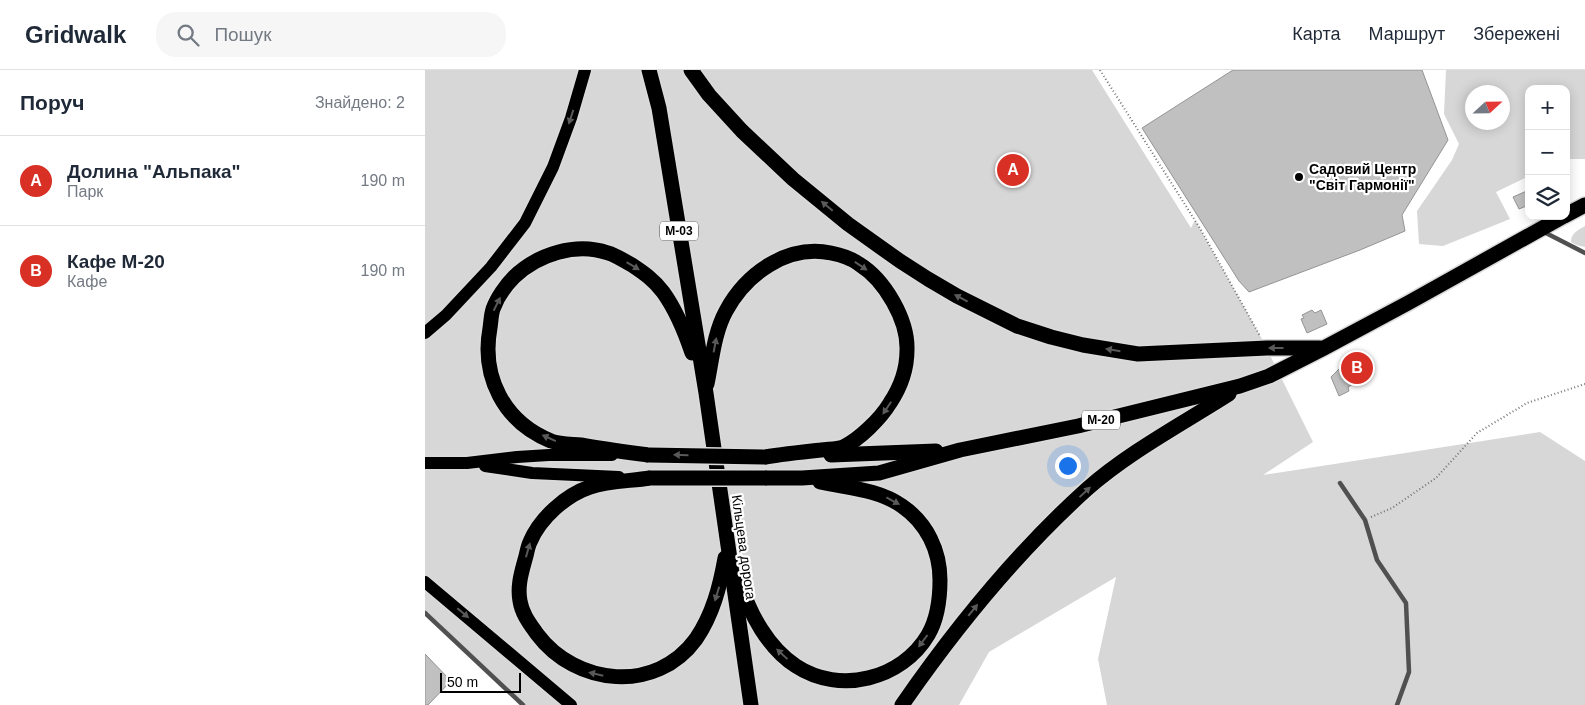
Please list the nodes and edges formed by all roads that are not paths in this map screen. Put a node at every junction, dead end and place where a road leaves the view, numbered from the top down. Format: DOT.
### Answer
graph roads {
  1 [pos="585,70"];
  2 [pos="649,70"];
  3 [pos="691,70"];
  4 [pos="1585,204"];
  5 [pos="1570,213"];
  6 [pos="1558,220"];
  7 [pos="1541,230"];
  8 [pos="1585,253"];
  9 [pos="425,333"];
  10 [pos="1324,348"];
  11 [pos="1240,386"];
  12 [pos="705,393"];
  13 [pos="960,450"];
  14 [pos="648,455"];
  15 [pos="765,457"];
  16 [pos="425,463"];
  17 [pos="467,463"];
  18 [pos="650,478"];
  19 [pos="802,478"];
  20 [pos="1340,483"];
  21 [pos="727,546"];
  22 [pos="426,584"];
  23 [pos="425,613"];
  24 [pos="523,705"];
  25 [pos="571,705"];
  26 [pos="751,705"];
  27 [pos="902,705"];
  28 [pos="1397,705"];
  1 -- 9 [label="main road, one-way"];
  2 -- 12 [label="highway, М-03"];
  10 -- 3 [label="highway, one-way"];
  4 -- 5 [label="highway, М-20"];
  6 -- 7 [label="highway, М-20"];
  7 -- 8 [label="lane"];
  7 -- 10 [label="highway, М-20"];
  10 -- 11 [label="highway, М-20"];
  11 -- 13 [label="highway, М-20"];
  27 -- 11 [label="highway, one-way"];
  14 -- 12 [label="highway, one-way"];
  12 -- 15 [label="highway, one-way"];
  12 -- 21 [label="highway, Кільцева дорога / М-03"];
  13 -- 15 [label="highway, М-20"];
  13 -- 19 [label="highway, М-20"];
  15 -- 14 [label="highway, М-20, one-way, bridge"];
  14 -- 17 [label="main road"];
  16 -- 17 [label="main road"];
  17 -- 18 [label="main road"];
  18 -- 19 [label="highway, М-20, bridge"];
  21 -- 18 [label="highway, one-way"];
  19 -- 21 [label="highway, one-way"];
  20 -- 28 [label="lane"];
  21 -- 26 [label="highway, Кільцева дорога / М-03"];
  22 -- 25 [label="main road, one-way"];
  23 -- 24 [label="lane"];
}
